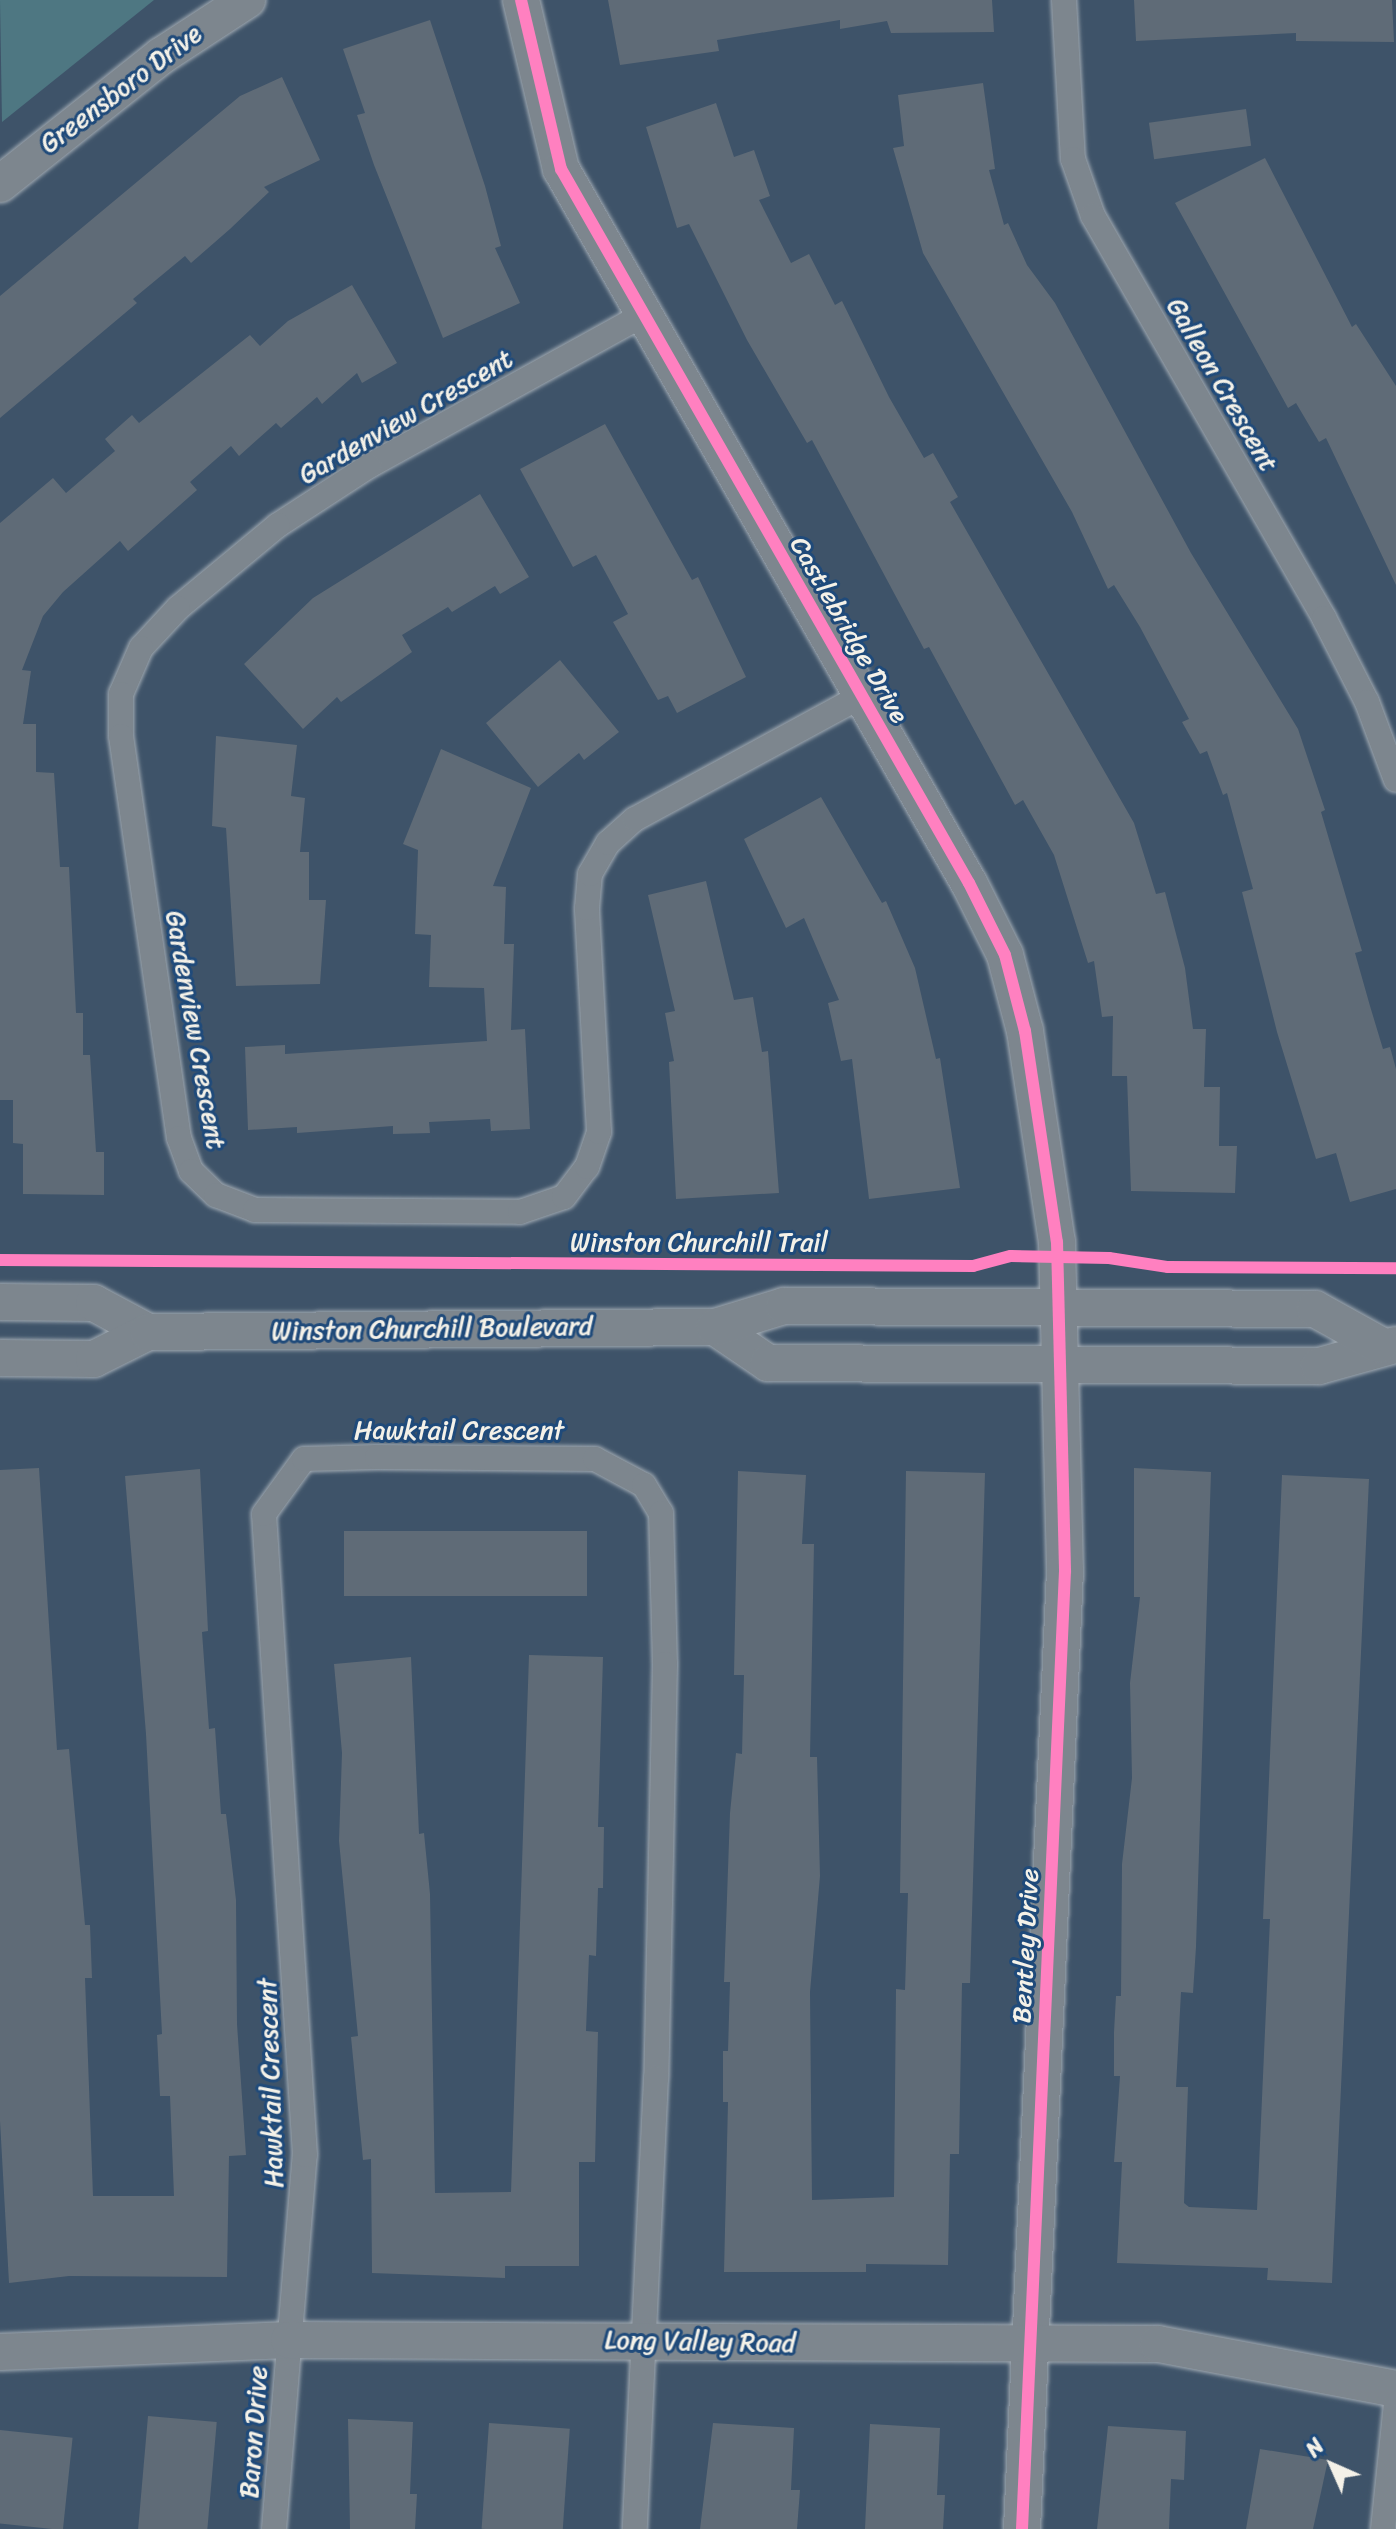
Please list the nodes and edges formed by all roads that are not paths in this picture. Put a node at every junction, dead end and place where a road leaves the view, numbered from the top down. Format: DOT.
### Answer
graph roads {
  1 [pos="247,0"];
  2 [pos="521,0"];
  3 [pos="1064,0"];
  4 [pos="0,184"];
  5 [pos="641,316"];
  6 [pos="862,696"];
  7 [pos="1396,780"];
  8 [pos="0,1302"];
  9 [pos="1060,1307"];
  10 [pos="715,1327"];
  11 [pos="148,1332"];
  12 [pos="1388,1345"];
  13 [pos="8,1360"];
  14 [pos="1062,1364"];
  15 [pos="645,2339"];
  16 [pos="289,2340"];
  17 [pos="1030,2343"];
  18 [pos="0,2352"];
  19 [pos="1396,2389"];
  20 [pos="1396,2403"];
  21 [pos="274,2529"];
  22 [pos="635,2529"];
  23 [pos="1022,2529"];
  24 [pos="1383,2529"];
  1 -- 4 [label="street, Greensboro Drive"];
  2 -- 5 [label="street, Castlebridge Drive"];
  3 -- 7 [label="street, Galleon Crescent"];
  5 -- 6 [label="street, Castlebridge Drive"];
  5 -- 6 [label="street, Gardenview Crescent"];
  6 -- 9 [label="street, Castlebridge Drive"];
  8 -- 11 [label="street, Winston Churchill Boulevard"];
  9 -- 10 [label="street, Winston Churchill Boulevard"];
  9 -- 12 [label="street, Winston Churchill Boulevard"];
  9 -- 14 [label="street, Castlebridge Drive"];
  10 -- 11 [label="street, Winston Churchill Boulevard"];
  10 -- 14 [label="street, Winston Churchill Boulevard"];
  11 -- 13 [label="street, Winston Churchill Boulevard"];
  12 -- 14 [label="street, Winston Churchill Boulevard"];
  14 -- 17 [label="street, Bentley Drive"];
  15 -- 16 [label="street, Long Valley Road"];
  15 -- 16 [label="street, Hawktail Crescent"];
  15 -- 17 [label="street, Long Valley Road"];
  15 -- 22 [label="street"];
  16 -- 18 [label="street, Long Valley Road"];
  16 -- 21 [label="street, Baron Drive"];
  17 -- 19 [label="street, Long Valley Road"];
  17 -- 23 [label="street, Bentley Drive"];
  20 -- 24 [label="street"];
}
